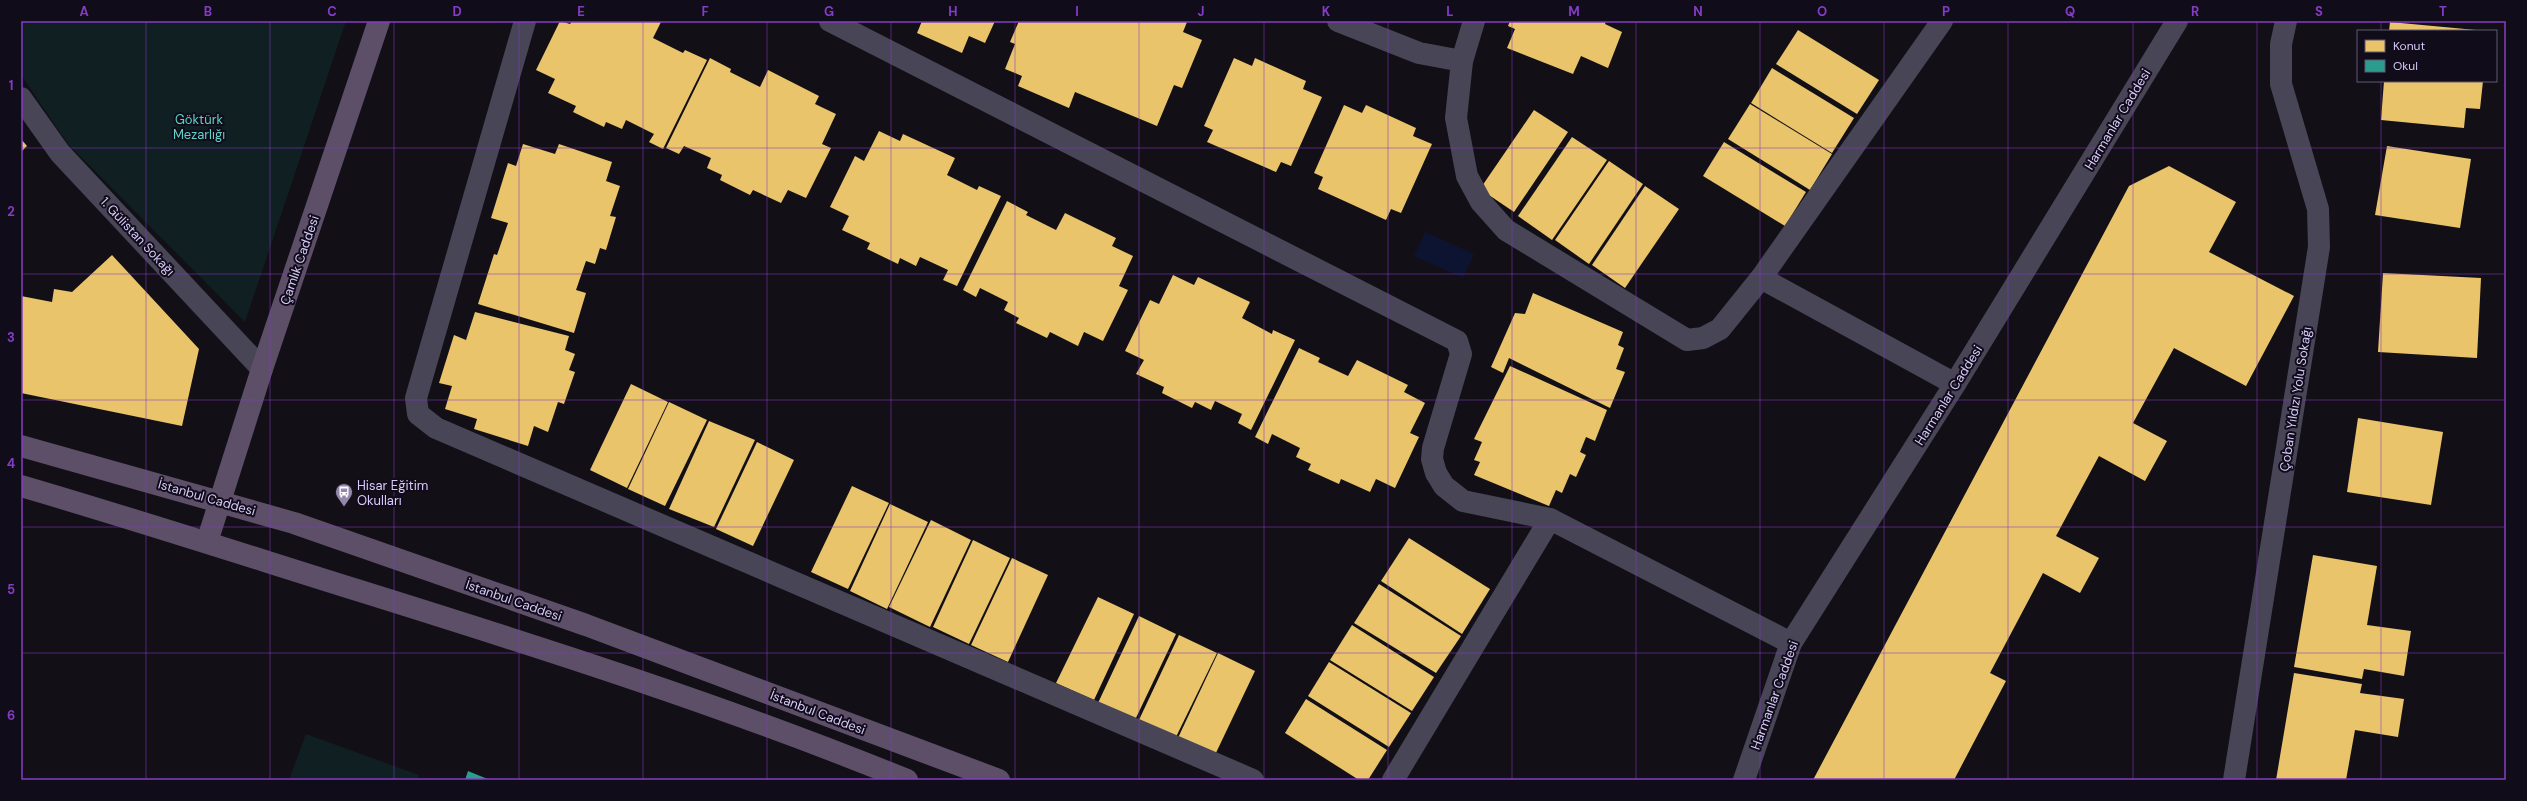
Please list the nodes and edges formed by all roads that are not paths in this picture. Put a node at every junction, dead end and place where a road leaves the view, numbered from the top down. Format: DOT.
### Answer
graph roads {
  1 [pos="380,21"];
  2 [pos="525,21"];
  3 [pos="830,21"];
  4 [pos="1338,21"];
  5 [pos="1474,21"];
  6 [pos="1942,21"];
  7 [pos="2177,21"];
  8 [pos="2286,21"];
  9 [pos="1462,61"];
  10 [pos="21,98"];
  11 [pos="1761,278"];
  12 [pos="262,369"];
  13 [pos="1955,384"];
  14 [pos="21,446"];
  15 [pos="21,486"];
  16 [pos="220,500"];
  17 [pos="1550,519"];
  18 [pos="207,542"];
  19 [pos="1791,643"];
  20 [pos="907,780"];
  21 [pos="999,780"];
  22 [pos="1253,780"];
  23 [pos="1393,780"];
  24 [pos="1744,780"];
  25 [pos="2234,780"];
  1 -- 12 [label="main road, Çamlık Caddesi"];
  2 -- 22 [label="street"];
  3 -- 17 [label="street"];
  4 -- 9 [label="street"];
  5 -- 9 [label="street"];
  6 -- 11 [label="street"];
  7 -- 13 [label="street, Harmanlar Caddesi"];
  8 -- 25 [label="street, Çoban Yıldızı Yolu Sokağı"];
  9 -- 11 [label="street"];
  10 -- 12 [label="street, 1. Gülistan Sokağı"];
  11 -- 13 [label="street"];
  12 -- 16 [label="main road, Çamlık Caddesi"];
  13 -- 19 [label="street, Harmanlar Caddesi"];
  14 -- 16 [label="main road, İstanbul Caddesi"];
  15 -- 18 [label="main road"];
  16 -- 18 [label="main road, Çamlık Caddesi"];
  16 -- 21 [label="main road, İstanbul Caddesi"];
  17 -- 19 [label="street"];
  17 -- 23 [label="street"];
  18 -- 20 [label="main road"];
  19 -- 24 [label="street, Harmanlar Caddesi"];
}
